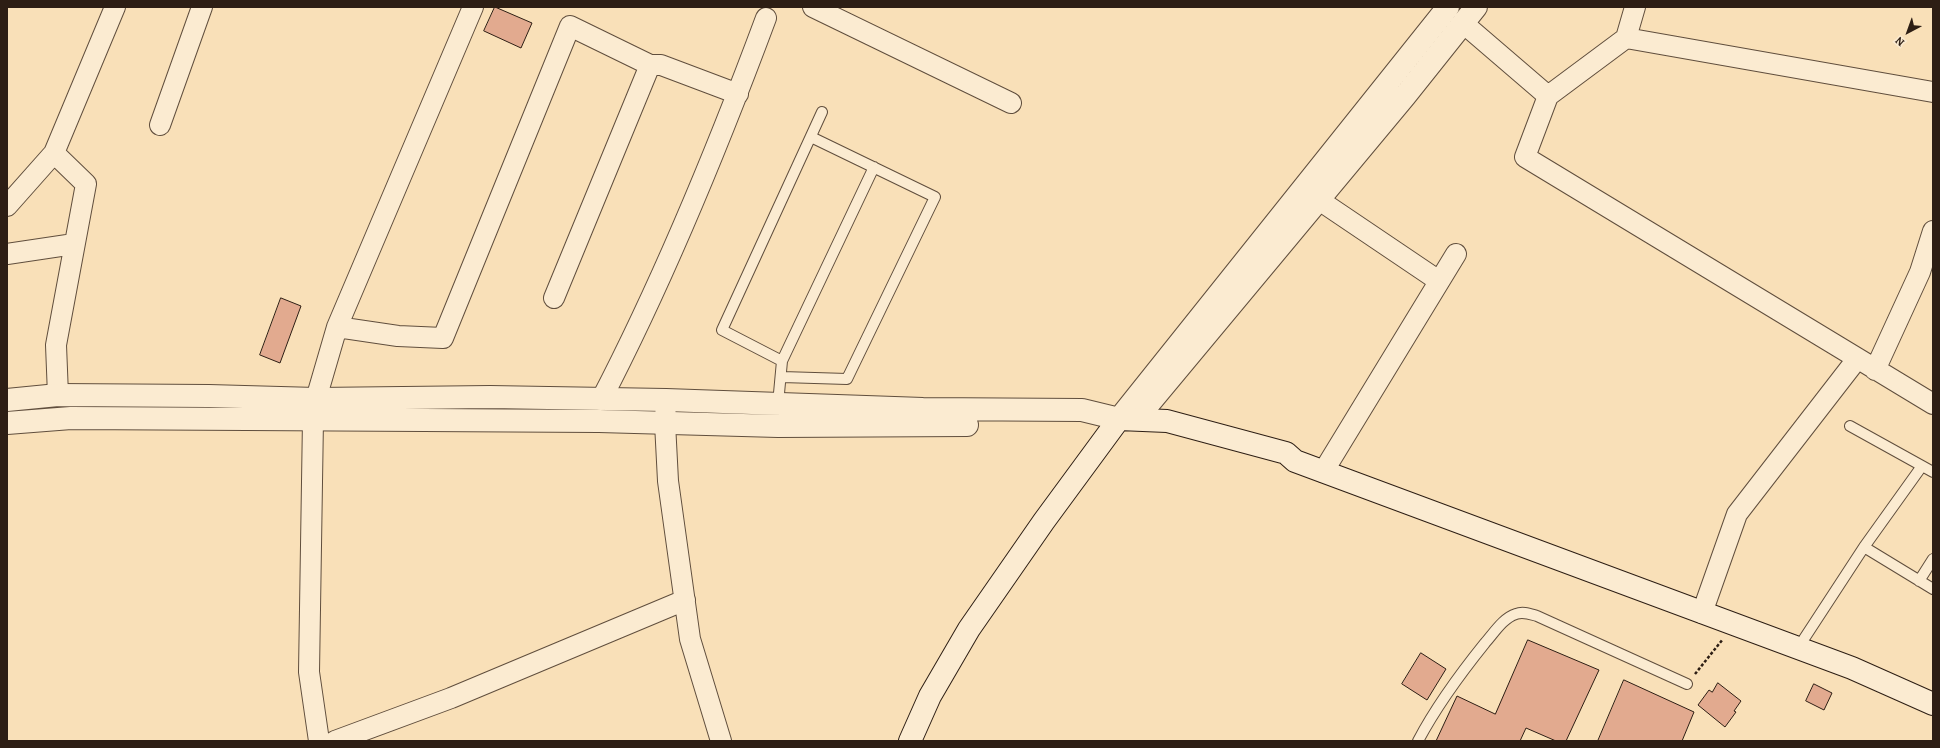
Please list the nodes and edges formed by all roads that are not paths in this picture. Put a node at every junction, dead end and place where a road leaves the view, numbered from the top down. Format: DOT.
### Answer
graph roads {
  1 [pos="115,7"];
  2 [pos="202,7"];
  3 [pos="473,7"];
  4 [pos="814,7"];
  5 [pos="1448,7"];
  6 [pos="1635,7"];
  7 [pos="1469,15"];
  8 [pos="766,18"];
  9 [pos="1626,38"];
  10 [pos="650,65"];
  11 [pos="1933,92"];
  12 [pos="738,94"];
  13 [pos="1548,96"];
  14 [pos="1011,103"];
  15 [pos="822,112"];
  16 [pos="160,125"];
  17 [pos="811,137"];
  18 [pos="54,153"];
  19 [pos="874,167"];
  20 [pos="1319,200"];
  21 [pos="7,206"];
  22 [pos="1933,232"];
  23 [pos="74,244"];
  24 [pos="7,254"];
  25 [pos="1456,254"];
  26 [pos="1439,281"];
  27 [pos="554,298"];
  28 [pos="337,327"];
  29 [pos="1857,359"];
  30 [pos="782,361"];
  31 [pos="1875,370"];
  32 [pos="782,377"];
  33 [pos="58,395"];
  34 [pos="7,400"];
  35 [pos="601,400"];
  36 [pos="666,400"];
  37 [pos="778,404"];
  38 [pos="1933,404"];
  39 [pos="314,409"];
  40 [pos="901,416"];
  41 [pos="7,423"];
  42 [pos="665,424"];
  43 [pos="1123,424"];
  44 [pos="1850,426"];
  45 [pos="1922,466"];
  46 [pos="1324,472"];
  47 [pos="1933,472"];
  48 [pos="1864,547"];
  49 [pos="1933,559"];
  50 [pos="1919,581"];
  51 [pos="1933,589"];
  52 [pos="685,600"];
  53 [pos="1702,612"];
  54 [pos="1798,648"];
  55 [pos="1687,684"];
  56 [pos="1933,704"];
  57 [pos="319,741"];
  58 [pos="335,741"];
  59 [pos="721,741"];
  60 [pos="910,741"];
  61 [pos="919,741"];
  62 [pos="1418,741"];
  1 -- 18 [label="street"];
  2 -- 16 [label="street"];
  3 -- 28 [label="street"];
  4 -- 14 [label="street"];
  5 -- 43 [label="street"];
  6 -- 9 [label="street"];
  7 -- 13 [label="street"];
  7 -- 20 [label="street"];
  8 -- 12 [label="street"];
  9 -- 11 [label="street"];
  9 -- 13 [label="street"];
  10 -- 12 [label="street"];
  10 -- 27 [label="street"];
  10 -- 28 [label="street"];
  12 -- 35 [label="street"];
  13 -- 29 [label="street"];
  15 -- 17 [label="lane"];
  17 -- 19 [label="lane"];
  17 -- 30 [label="lane"];
  18 -- 21 [label="street"];
  18 -- 23 [label="street"];
  19 -- 30 [label="lane"];
  19 -- 32 [label="lane"];
  20 -- 26 [label="street"];
  20 -- 43 [label="street"];
  22 -- 31 [label="street"];
  23 -- 24 [label="street"];
  23 -- 33 [label="street"];
  25 -- 26 [label="street"];
  26 -- 46 [label="street"];
  28 -- 39 [label="street"];
  29 -- 31 [label="street"];
  29 -- 53 [label="street"];
  30 -- 32 [label="lane"];
  31 -- 38 [label="street"];
  32 -- 37 [label="lane"];
  33 -- 34 [label="street"];
  33 -- 39 [label="street"];
  35 -- 36 [label="street"];
  35 -- 39 [label="street"];
  36 -- 37 [label="street"];
  36 -- 42 [label="street"];
  37 -- 40 [label="street"];
  39 -- 41 [label="street"];
  39 -- 42 [label="street"];
  39 -- 57 [label="street"];
  40 -- 42 [label="street"];
  40 -- 43 [label="street"];
  42 -- 52 [label="street"];
  43 -- 46 [label="street"];
  43 -- 60 [label="street"];
  43 -- 61 [label="street"];
  44 -- 45 [label="lane"];
  45 -- 47 [label="lane"];
  45 -- 48 [label="lane"];
  46 -- 53 [label="street"];
  48 -- 50 [label="lane"];
  48 -- 54 [label="lane"];
  49 -- 50 [label="lane"];
  50 -- 51 [label="lane"];
  52 -- 58 [label="street"];
  52 -- 59 [label="street"];
  53 -- 54 [label="street"];
  54 -- 56 [label="street"];
  55 -- 62 [label="lane"];
}
